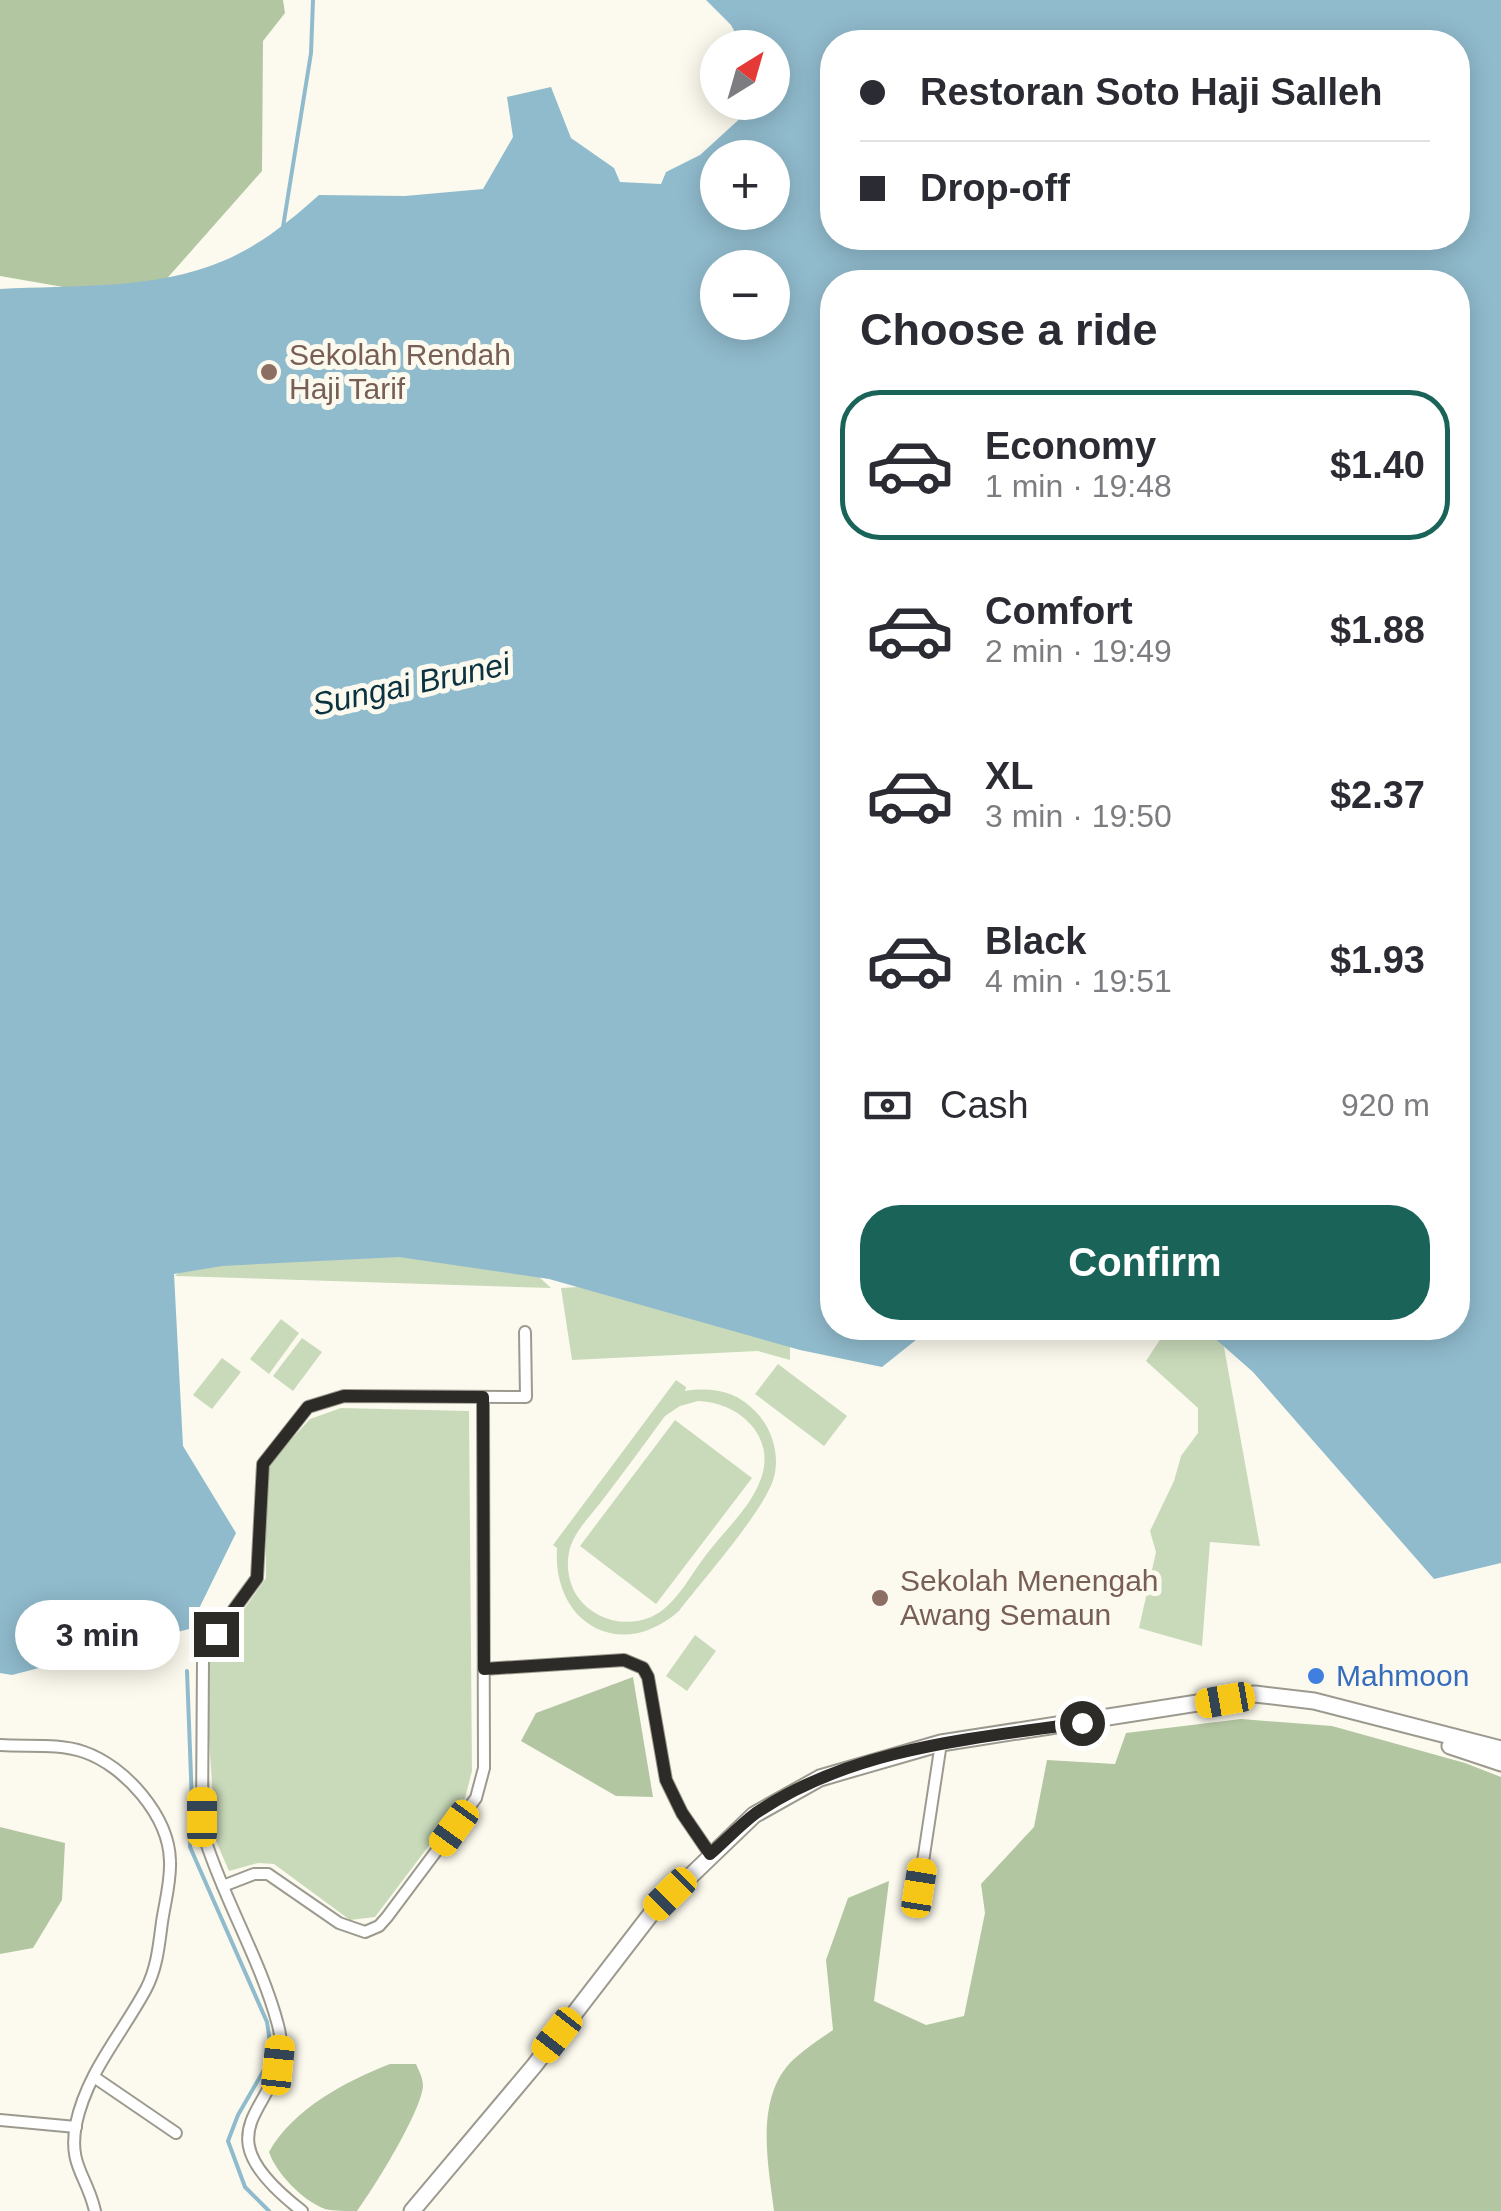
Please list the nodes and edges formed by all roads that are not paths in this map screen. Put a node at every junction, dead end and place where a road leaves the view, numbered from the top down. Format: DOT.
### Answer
graph roads {
  1 [pos="525,1332"];
  2 [pos="483,1397"];
  3 [pos="484,1669"];
  4 [pos="1284,1695"];
  5 [pos="941,1743"];
  6 [pos="0,1746"];
  7 [pos="1501,1749"];
  8 [pos="1501,1763"];
  9 [pos="710,1854"];
  10 [pos="223,1886"];
  11 [pos="919,1888"];
  12 [pos="94,2077"];
  13 [pos="0,2120"];
  14 [pos="76,2127"];
  15 [pos="176,2133"];
  16 [pos="96,2211"];
  17 [pos="302,2211"];
  18 [pos="412,2211"];
  1 -- 2 [label="street"];
  2 -- 3 [label="street"];
  2 -- 10 [label="street"];
  3 -- 9 [label="street"];
  3 -- 10 [label="street"];
  4 -- 5 [label="main road"];
  4 -- 7 [label="main road"];
  4 -- 8 [label="main road"];
  5 -- 9 [label="main road"];
  5 -- 11 [label="street"];
  6 -- 12 [label="street"];
  9 -- 18 [label="main road"];
  10 -- 17 [label="street"];
  12 -- 14 [label="street"];
  12 -- 15 [label="street"];
  13 -- 14 [label="street"];
  14 -- 16 [label="street"];
}
